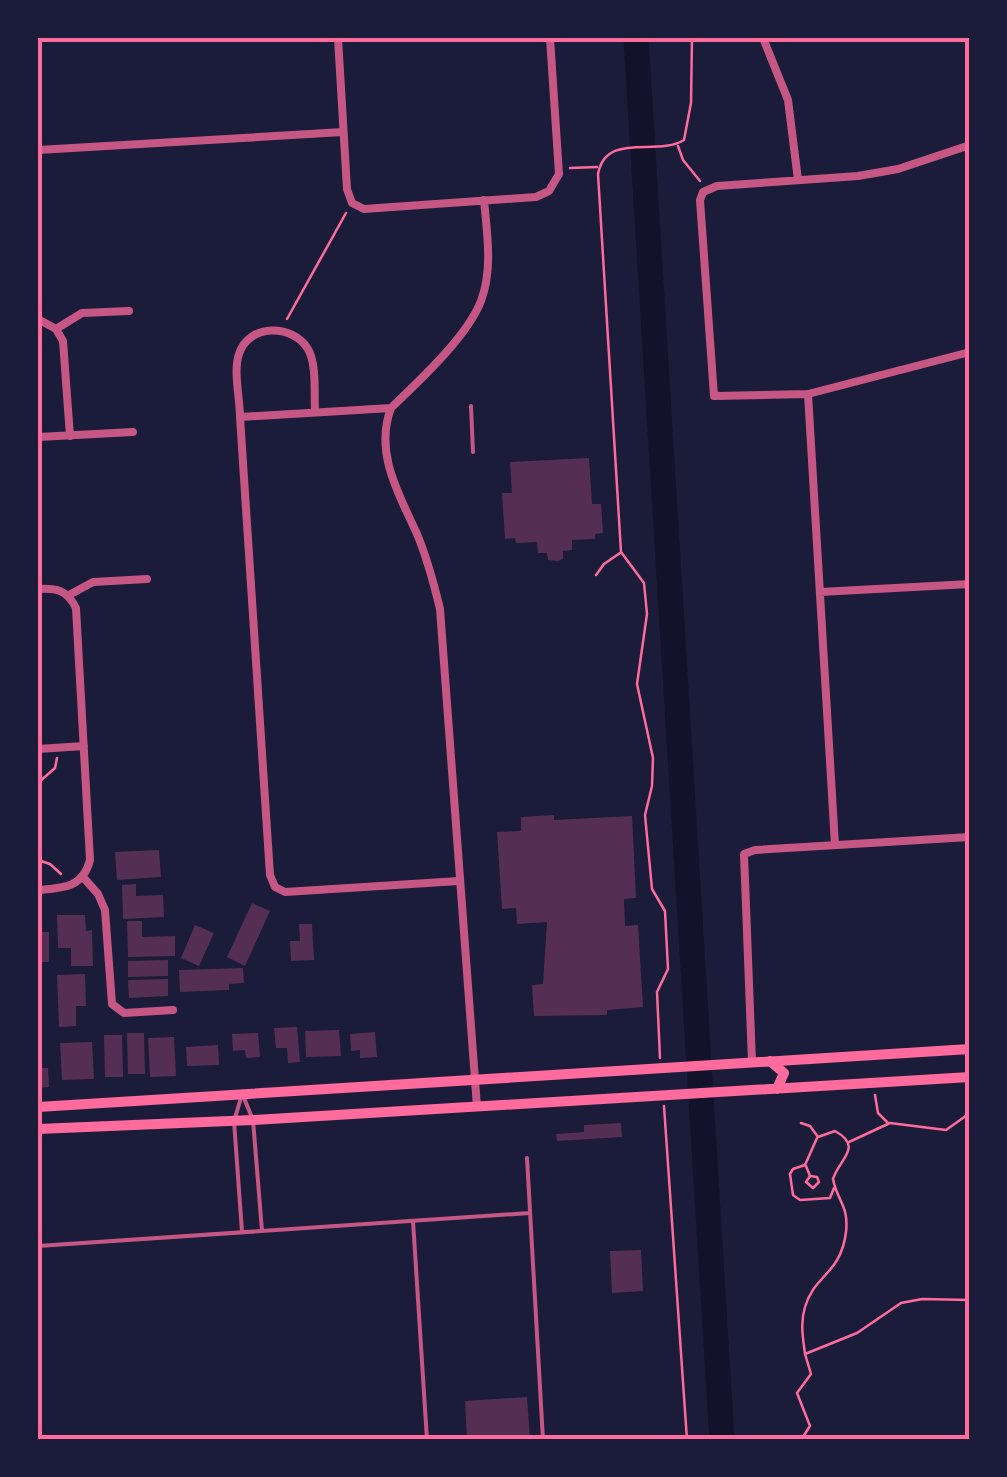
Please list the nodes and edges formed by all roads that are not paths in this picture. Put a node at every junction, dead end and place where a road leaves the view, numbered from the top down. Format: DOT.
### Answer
graph roads {
  1 [pos="338,38"];
  2 [pos="550,38"];
  3 [pos="763,38"];
  4 [pos="343,132"];
  5 [pos="970,145"];
  6 [pos="38,150"];
  7 [pos="798,180"];
  8 [pos="484,200"];
  9 [pos="130,310"];
  10 [pos="38,319"];
  11 [pos="56,329"];
  12 [pos="970,352"];
  13 [pos="808,394"];
  14 [pos="470,406"];
  15 [pos="390,408"];
  16 [pos="315,412"];
  17 [pos="240,418"];
  18 [pos="133,432"];
  19 [pos="70,436"];
  20 [pos="38,438"];
  21 [pos="474,452"];
  22 [pos="147,578"];
  23 [pos="970,584"];
  24 [pos="38,589"];
  25 [pos="820,592"];
  26 [pos="69,595"];
  27 [pos="84,746"];
  28 [pos="38,749"];
  29 [pos="970,837"];
  30 [pos="835,845"];
  31 [pos="83,877"];
  32 [pos="459,881"];
  33 [pos="38,890"];
  34 [pos="173,1010"];
  35 [pos="970,1049"];
  36 [pos="769,1060"];
  37 [pos="752,1062"];
  38 [pos="970,1077"];
  39 [pos="475,1079"];
  40 [pos="777,1089"];
  41 [pos="242,1093"];
  42 [pos="38,1107"];
  43 [pos="477,1107"];
  44 [pos="253,1120"];
  45 [pos="234,1121"];
  46 [pos="38,1129"];
  47 [pos="527,1158"];
  48 [pos="530,1214"];
  49 [pos="413,1221"];
  50 [pos="262,1231"];
  51 [pos="242,1232"];
  52 [pos="38,1246"];
  53 [pos="427,1440"];
  54 [pos="543,1440"];
  1 -- 4 [label="street"];
  2 -- 8 [label="street"];
  3 -- 7 [label="street"];
  4 -- 6 [label="street"];
  4 -- 8 [label="street"];
  5 -- 7 [label="street"];
  7 -- 13 [label="street"];
  8 -- 15 [label="street"];
  9 -- 11 [label="street"];
  10 -- 11 [label="street"];
  11 -- 19 [label="street"];
  12 -- 13 [label="street"];
  13 -- 25 [label="street"];
  14 -- 21 [label="lane"];
  15 -- 16 [label="street"];
  15 -- 32 [label="street"];
  16 -- 17 [label="street"];
  16 -- 17 [label="street"];
  17 -- 32 [label="street"];
  18 -- 19 [label="street"];
  19 -- 20 [label="street"];
  22 -- 26 [label="street"];
  23 -- 25 [label="street"];
  24 -- 26 [label="street"];
  25 -- 30 [label="street"];
  26 -- 27 [label="street"];
  27 -- 28 [label="street"];
  27 -- 31 [label="street"];
  29 -- 30 [label="street"];
  30 -- 37 [label="street"];
  31 -- 33 [label="street"];
  31 -- 34 [label="street"];
  32 -- 39 [label="street"];
  35 -- 36 [label="main road"];
  36 -- 37 [label="main road"];
  36 -- 40 [label="main road"];
  37 -- 39 [label="main road"];
  38 -- 40 [label="main road"];
  39 -- 41 [label="main road"];
  39 -- 43 [label="street"];
  40 -- 43 [label="main road"];
  41 -- 42 [label="main road"];
  41 -- 44 [label="lane"];
  41 -- 45 [label="lane"];
  43 -- 44 [label="main road"];
  44 -- 45 [label="main road"];
  44 -- 50 [label="lane"];
  45 -- 46 [label="main road"];
  45 -- 51 [label="lane"];
  47 -- 48 [label="lane"];
  48 -- 49 [label="lane"];
  48 -- 54 [label="lane"];
  49 -- 50 [label="lane"];
  49 -- 53 [label="lane"];
  50 -- 51 [label="lane"];
  51 -- 52 [label="lane"];
}
